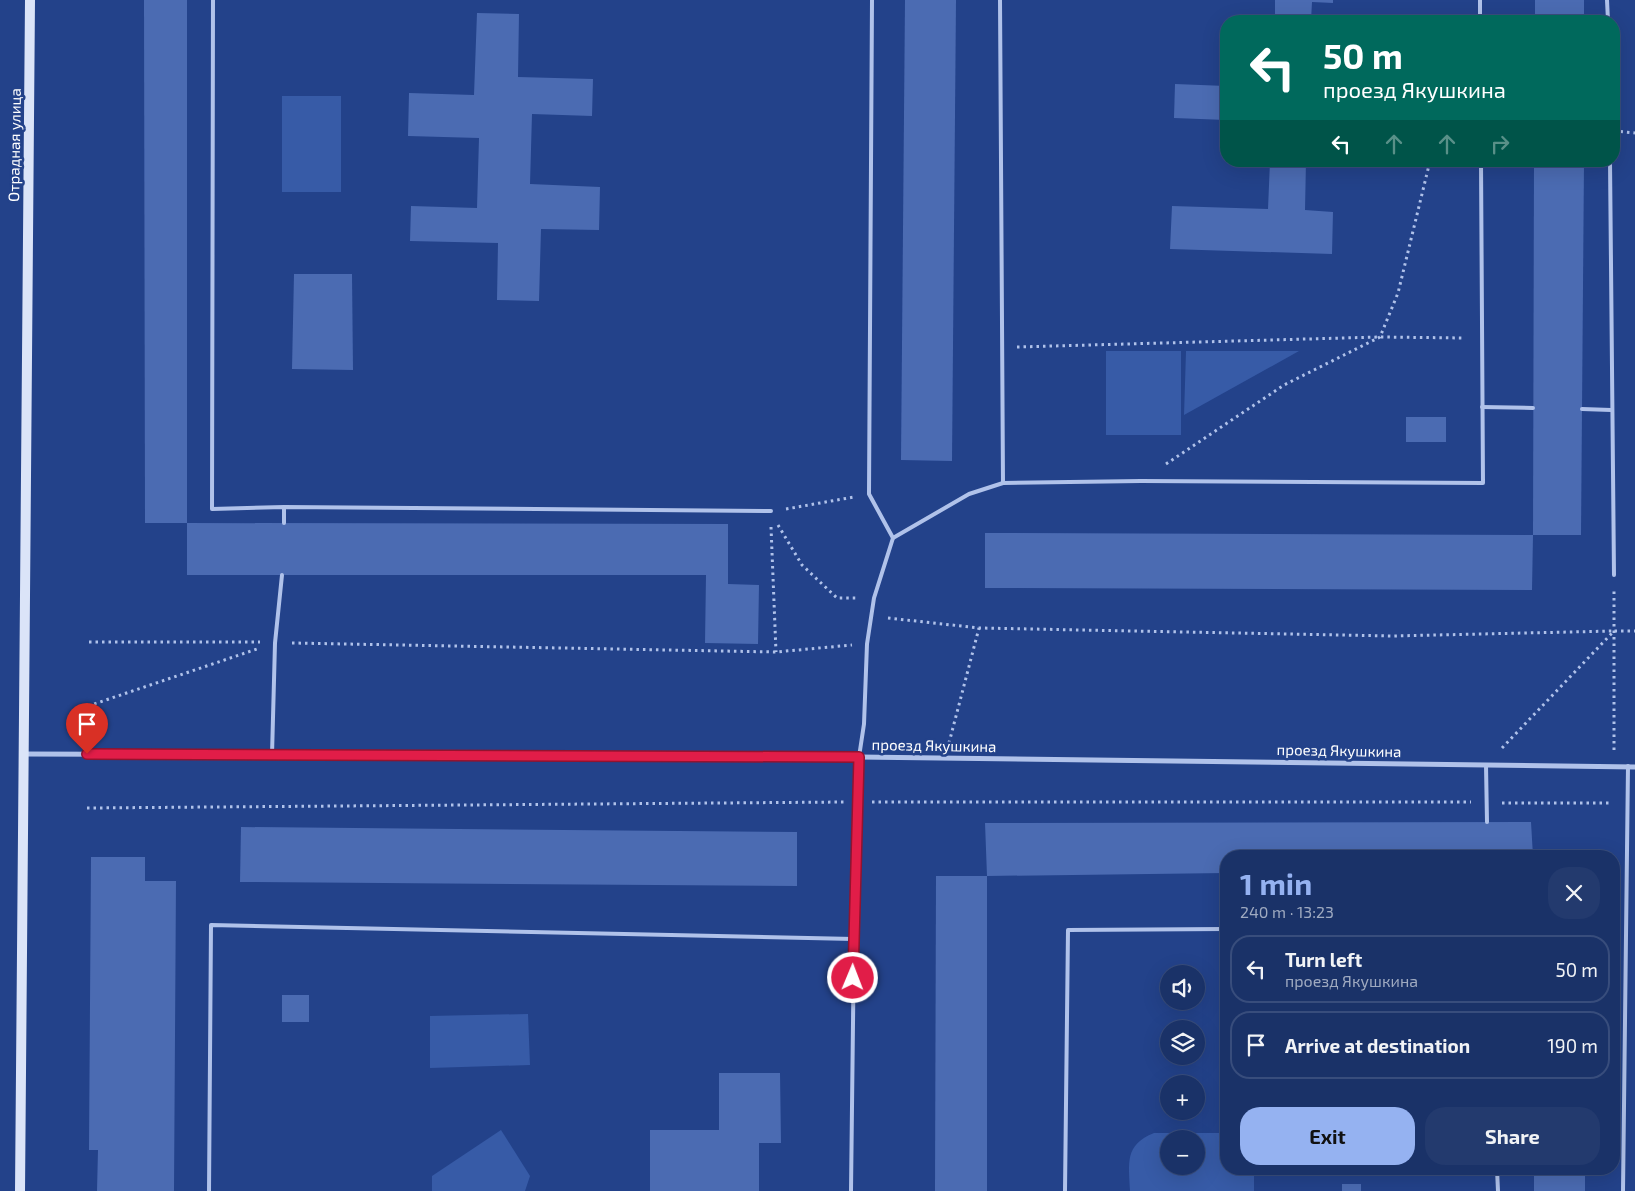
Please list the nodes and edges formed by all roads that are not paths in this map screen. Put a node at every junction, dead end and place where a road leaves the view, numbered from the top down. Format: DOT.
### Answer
graph roads {
  1 [pos="30,0"];
  2 [pos="213,0"];
  3 [pos="872,0"];
  4 [pos="1000,0"];
  5 [pos="1480,0"];
  6 [pos="1607,0"];
  7 [pos="1480,15"];
  8 [pos="1608,15"];
  9 [pos="1481,167"];
  10 [pos="1610,167"];
  11 [pos="1482,406"];
  12 [pos="1533,408"];
  13 [pos="1582,409"];
  14 [pos="1611,410"];
  15 [pos="1003,483"];
  16 [pos="284,507"];
  17 [pos="770,511"];
  18 [pos="284,523"];
  19 [pos="893,538"];
  20 [pos="282,574"];
  21 [pos="1614,575"];
  22 [pos="23,754"];
  23 [pos="272,755"];
  24 [pos="859,757"];
  25 [pos="1486,765"];
  26 [pos="1628,766"];
  27 [pos="1635,766"];
  28 [pos="1487,822"];
  29 [pos="1220,929"];
  30 [pos="854,939"];
  31 [pos="1497,1175"];
  32 [pos="20,1191"];
  33 [pos="209,1191"];
  34 [pos="850,1191"];
  35 [pos="1065,1191"];
  36 [pos="1498,1191"];
  37 [pos="1624,1191"];
  1 -- 22 [label="street, Отрадная улица"];
  2 -- 16 [label="lane"];
  3 -- 19 [label="lane"];
  4 -- 15 [label="lane"];
  5 -- 7 [label="lane"];
  6 -- 8 [label="lane"];
  9 -- 11 [label="lane"];
  10 -- 14 [label="lane"];
  11 -- 12 [label="lane"];
  11 -- 15 [label="lane"];
  13 -- 14 [label="lane"];
  14 -- 21 [label="lane"];
  15 -- 19 [label="lane"];
  16 -- 17 [label="lane"];
  16 -- 18 [label="lane"];
  19 -- 24 [label="lane"];
  20 -- 23 [label="lane"];
  22 -- 23 [label="street, проезд Якушкина"];
  22 -- 32 [label="street, Отрадная улица"];
  23 -- 24 [label="street, проезд Якушкина"];
  24 -- 25 [label="street, проезд Якушкина"];
  24 -- 30 [label="lane"];
  25 -- 26 [label="street, проезд Якушкина"];
  25 -- 28 [label="lane"];
  26 -- 27 [label="street, проезд Якушкина"];
  26 -- 37 [label="lane"];
  29 -- 35 [label="lane"];
  30 -- 33 [label="lane"];
  30 -- 34 [label="lane"];
  31 -- 36 [label="lane"];
}
